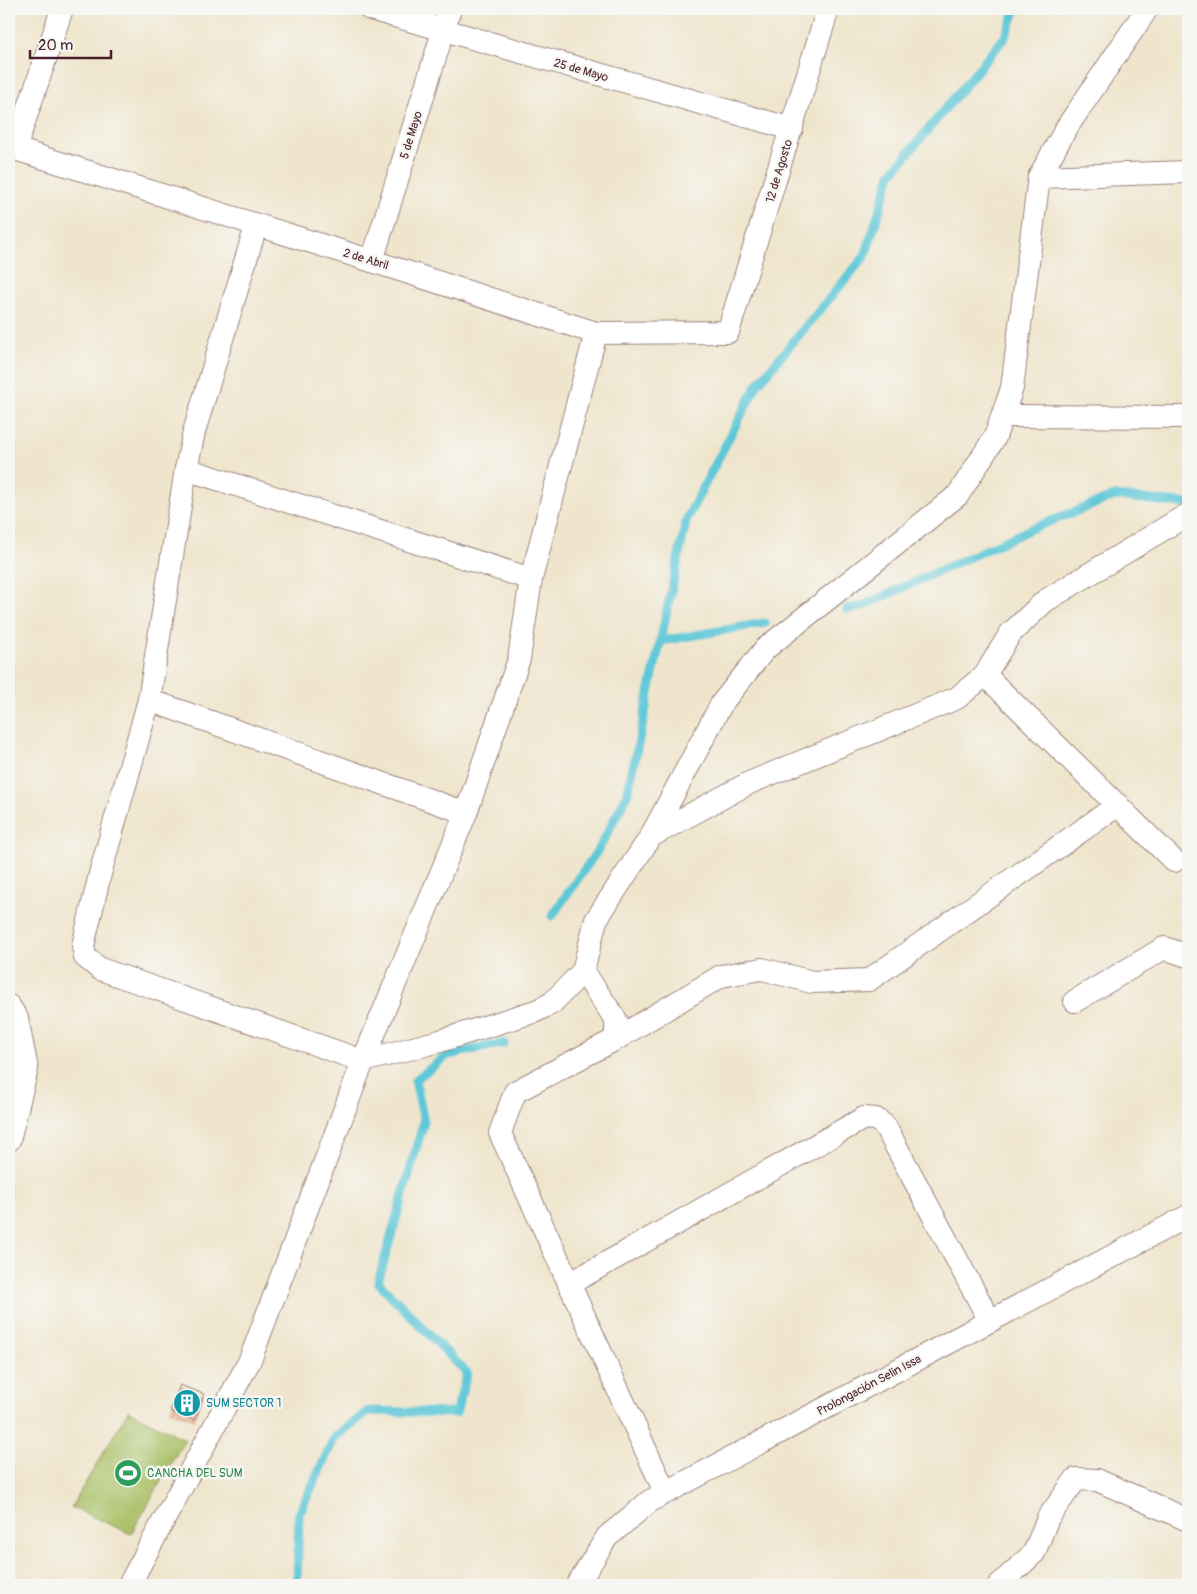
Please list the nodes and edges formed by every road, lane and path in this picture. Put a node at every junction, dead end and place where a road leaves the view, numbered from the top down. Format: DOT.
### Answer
graph roads {
  1 [pos="62,9"];
  2 [pos="370,9"];
  3 [pos="450,9"];
  4 [pos="828,9"];
  5 [pos="1147,9"];
  6 [pos="443,31"];
  7 [pos="792,129"];
  8 [pos="12,148"];
  9 [pos="1188,172"];
  10 [pos="1039,177"];
  11 [pos="256,226"];
  12 [pos="372,261"];
  13 [pos="728,332"];
  14 [pos="596,333"];
  15 [pos="1002,416"];
  16 [pos="1188,417"];
  17 [pos="186,469"];
  18 [pos="1185,516"];
  19 [pos="531,579"];
  20 [pos="985,675"];
  21 [pos="149,700"];
  22 [pos="1118,805"];
  23 [pos="466,813"];
  24 [pos="651,836"];
  25 [pos="1174,861"];
  26 [pos="1188,956"];
  27 [pos="583,971"];
  28 [pos="1075,1001"];
  29 [pos="9,1006"];
  30 [pos="616,1039"];
  31 [pos="363,1061"];
  32 [pos="9,1140"];
  33 [pos="1188,1216"];
  34 [pos="569,1284"];
  35 [pos="990,1321"];
  36 [pos="665,1492"];
  37 [pos="1188,1520"];
  38 [pos="129,1585"];
  39 [pos="577,1585"];
  40 [pos="999,1585"];
  1 -- 8 [label="street"];
  2 -- 6 [label="street, 25 de Mayo"];
  3 -- 6 [label="street, 5 de Mayo"];
  4 -- 7 [label="street, 12 de Agosto"];
  5 -- 10 [label="street"];
  6 -- 7 [label="street, 25 de Mayo"];
  6 -- 12 [label="street, 5 de Mayo"];
  7 -- 13 [label="street, 12 de Agosto"];
  8 -- 11 [label="street, 2 de Abril"];
  9 -- 10 [label="street"];
  10 -- 15 [label="street"];
  11 -- 12 [label="street, 2 de Abril"];
  11 -- 17 [label="street"];
  12 -- 14 [label="street, 2 de Abril"];
  13 -- 14 [label="street, 2 de Abril"];
  14 -- 19 [label="street"];
  15 -- 16 [label="street"];
  15 -- 24 [label="street"];
  17 -- 19 [label="street"];
  17 -- 21 [label="street"];
  18 -- 20 [label="street"];
  19 -- 23 [label="street"];
  20 -- 22 [label="street"];
  20 -- 24 [label="street"];
  21 -- 23 [label="street"];
  21 -- 31 [label="street"];
  22 -- 25 [label="street"];
  22 -- 30 [label="street"];
  23 -- 31 [label="street"];
  24 -- 27 [label="street"];
  26 -- 28 [label="street"];
  27 -- 30 [label="street"];
  27 -- 31 [label="street"];
  29 -- 32 [label="street"];
  30 -- 34 [label="street"];
  31 -- 38 [label="street"];
  33 -- 35 [label="street, Prolongación Selin Issa"];
  34 -- 35 [label="street"];
  34 -- 36 [label="street"];
  35 -- 36 [label="street, Prolongación Selin Issa"];
  36 -- 39 [label="street, Prolongación Selin Issa"];
  37 -- 40 [label="street"];
}
